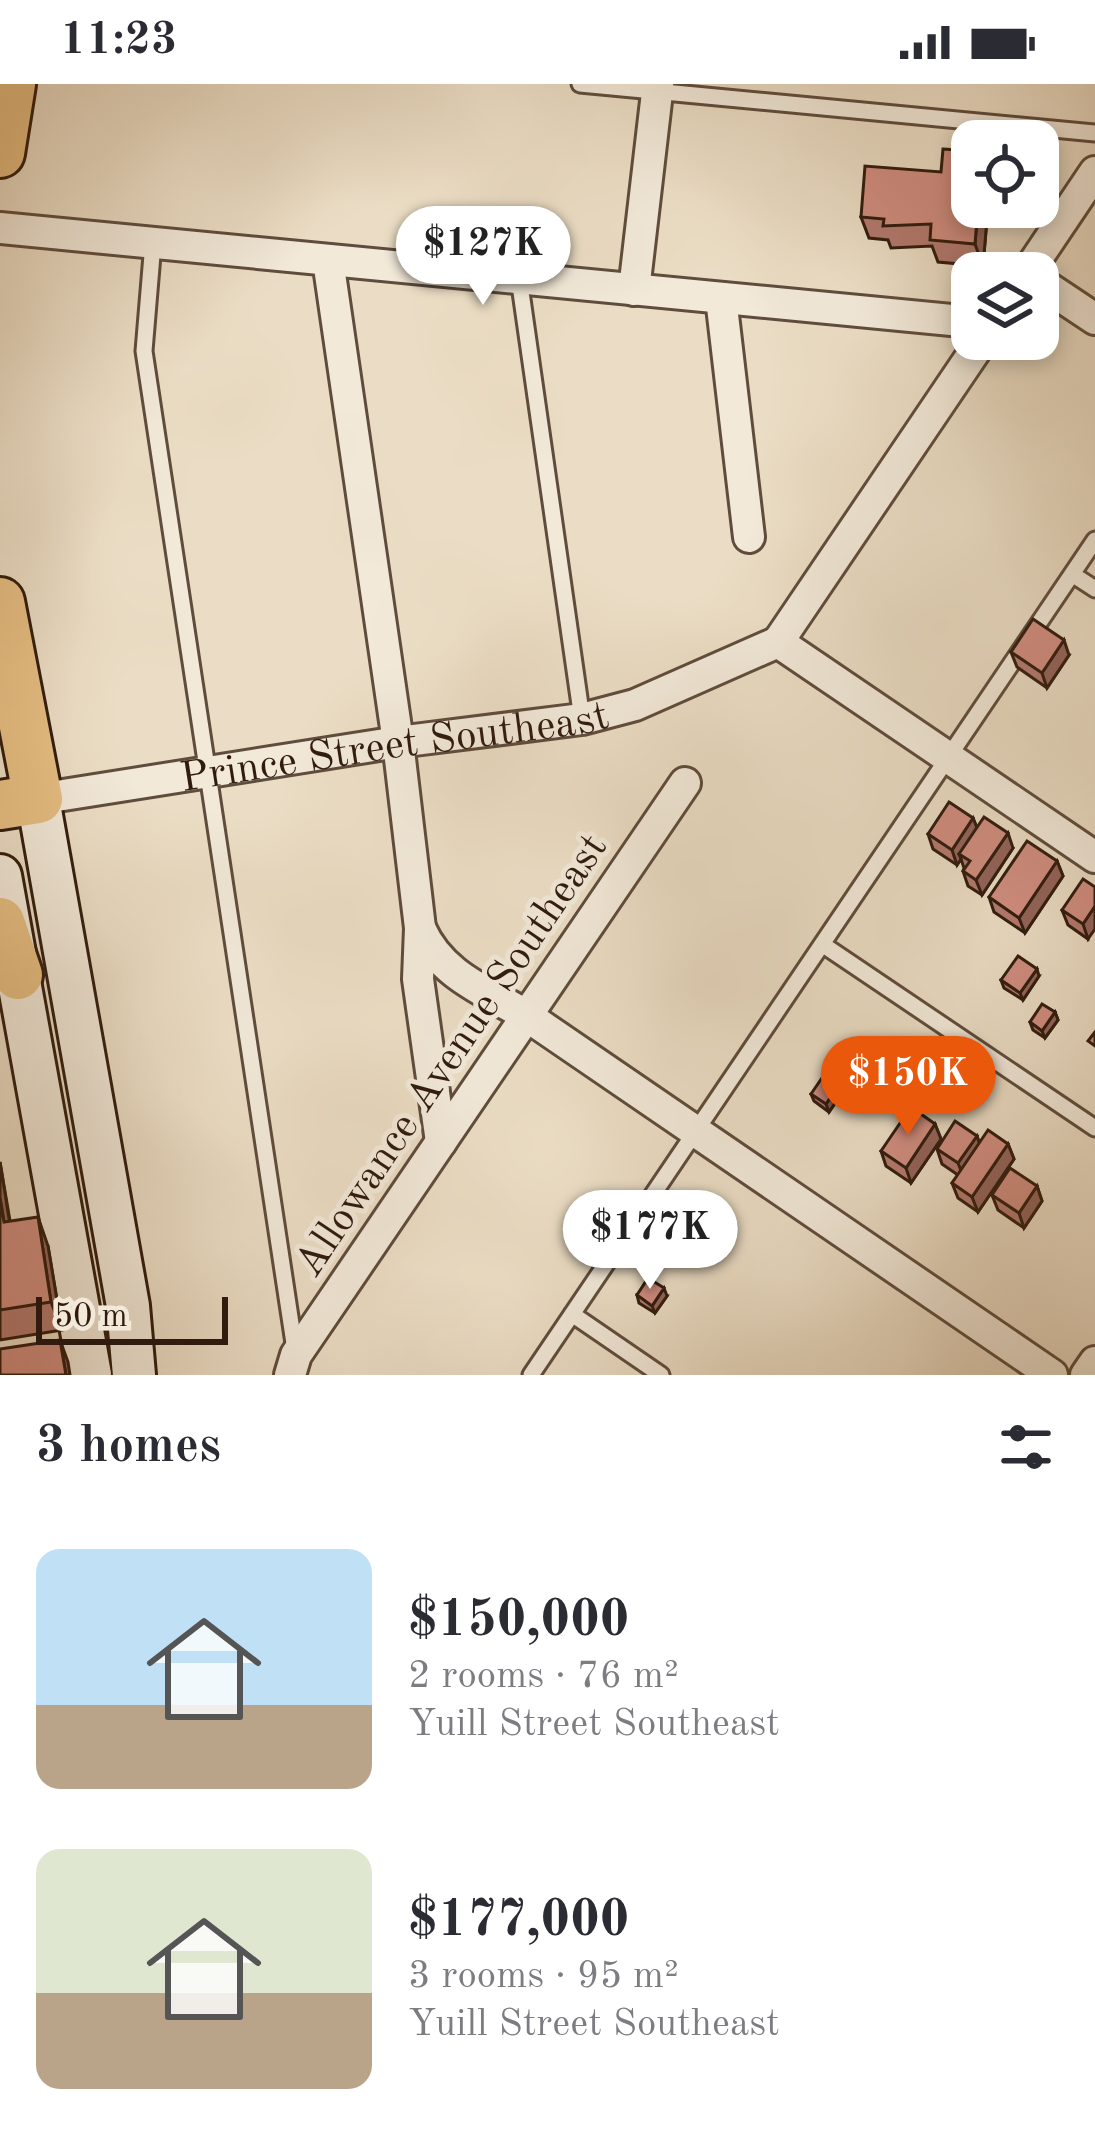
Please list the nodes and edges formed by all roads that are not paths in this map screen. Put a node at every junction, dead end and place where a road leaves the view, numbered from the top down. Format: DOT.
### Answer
graph roads {
  1 [pos="10,84"];
  2 [pos="580,84"];
  3 [pos="658,88"];
  4 [pos="1095,133"];
  5 [pos="0,153"];
  6 [pos="1095,172"];
  7 [pos="0,228"];
  8 [pos="153,243"];
  9 [pos="1041,252"];
  10 [pos="328,260"];
  11 [pos="519,278"];
  12 [pos="634,290"];
  13 [pos="1059,295"];
  14 [pos="721,298"];
  15 [pos="1095,319"];
  16 [pos="951,320"];
  17 [pos="968,360"];
  18 [pos="749,537"];
  19 [pos="1095,540"];
  20 [pos="1072,574"];
  21 [pos="1095,589"];
  22 [pos="0,602"];
  23 [pos="778,642"];
  24 [pos="582,719"];
  25 [pos="398,742"];
  26 [pos="948,758"];
  27 [pos="208,771"];
  28 [pos="685,783"];
  29 [pos="19,802"];
  30 [pos="1095,857"];
  31 [pos="0,876"];
  32 [pos="0,922"];
  33 [pos="420,928"];
  34 [pos="822,944"];
  35 [pos="18,975"];
  36 [pos="524,1014"];
  37 [pos="694,1128"];
  38 [pos="1095,1128"];
  39 [pos="441,1142"];
  40 [pos="572,1314"];
  41 [pos="1095,1361"];
  42 [pos="293,1365"];
  43 [pos="90,1375"];
  44 [pos="134,1375"];
  45 [pos="531,1375"];
  46 [pos="662,1375"];
  47 [pos="1052,1375"];
  48 [pos="1086,1375"];
  1 -- 5 [label="main road"];
  2 -- 3 [label="lane"];
  3 -- 4 [label="lane"];
  3 -- 12 [label="street"];
  6 -- 9 [label="street"];
  7 -- 8 [label="street"];
  8 -- 10 [label="street"];
  8 -- 27 [label="lane"];
  10 -- 11 [label="street"];
  10 -- 25 [label="street"];
  11 -- 12 [label="street"];
  11 -- 24 [label="lane"];
  12 -- 14 [label="street"];
  13 -- 15 [label="street"];
  14 -- 16 [label="street"];
  14 -- 18 [label="street"];
  17 -- 23 [label="street"];
  19 -- 20 [label="lane"];
  20 -- 21 [label="lane"];
  20 -- 26 [label="lane"];
  22 -- 29 [label="main road"];
  23 -- 24 [label="street, Prince Street Southeast"];
  23 -- 26 [label="street"];
  24 -- 25 [label="street, Prince Street Southeast"];
  25 -- 27 [label="street, Prince Street Southeast"];
  25 -- 33 [label="street"];
  26 -- 30 [label="street"];
  26 -- 34 [label="lane"];
  27 -- 29 [label="street, Prince Street Southeast"];
  27 -- 42 [label="lane"];
  28 -- 36 [label="street, Allowance Avenue Southeast"];
  29 -- 44 [label="main road"];
  31 -- 35 [label="main road"];
  32 -- 35 [label="main road"];
  33 -- 36 [label="street"];
  33 -- 39 [label="street"];
  34 -- 37 [label="lane"];
  34 -- 38 [label="lane"];
  35 -- 43 [label="main road"];
  36 -- 37 [label="street"];
  36 -- 39 [label="street, Allowance Avenue Southeast"];
  37 -- 40 [label="lane"];
  37 -- 47 [label="street"];
  39 -- 42 [label="street, Allowance Avenue Southeast"];
  40 -- 45 [label="lane"];
  40 -- 46 [label="lane"];
  41 -- 48 [label="street"];
}
